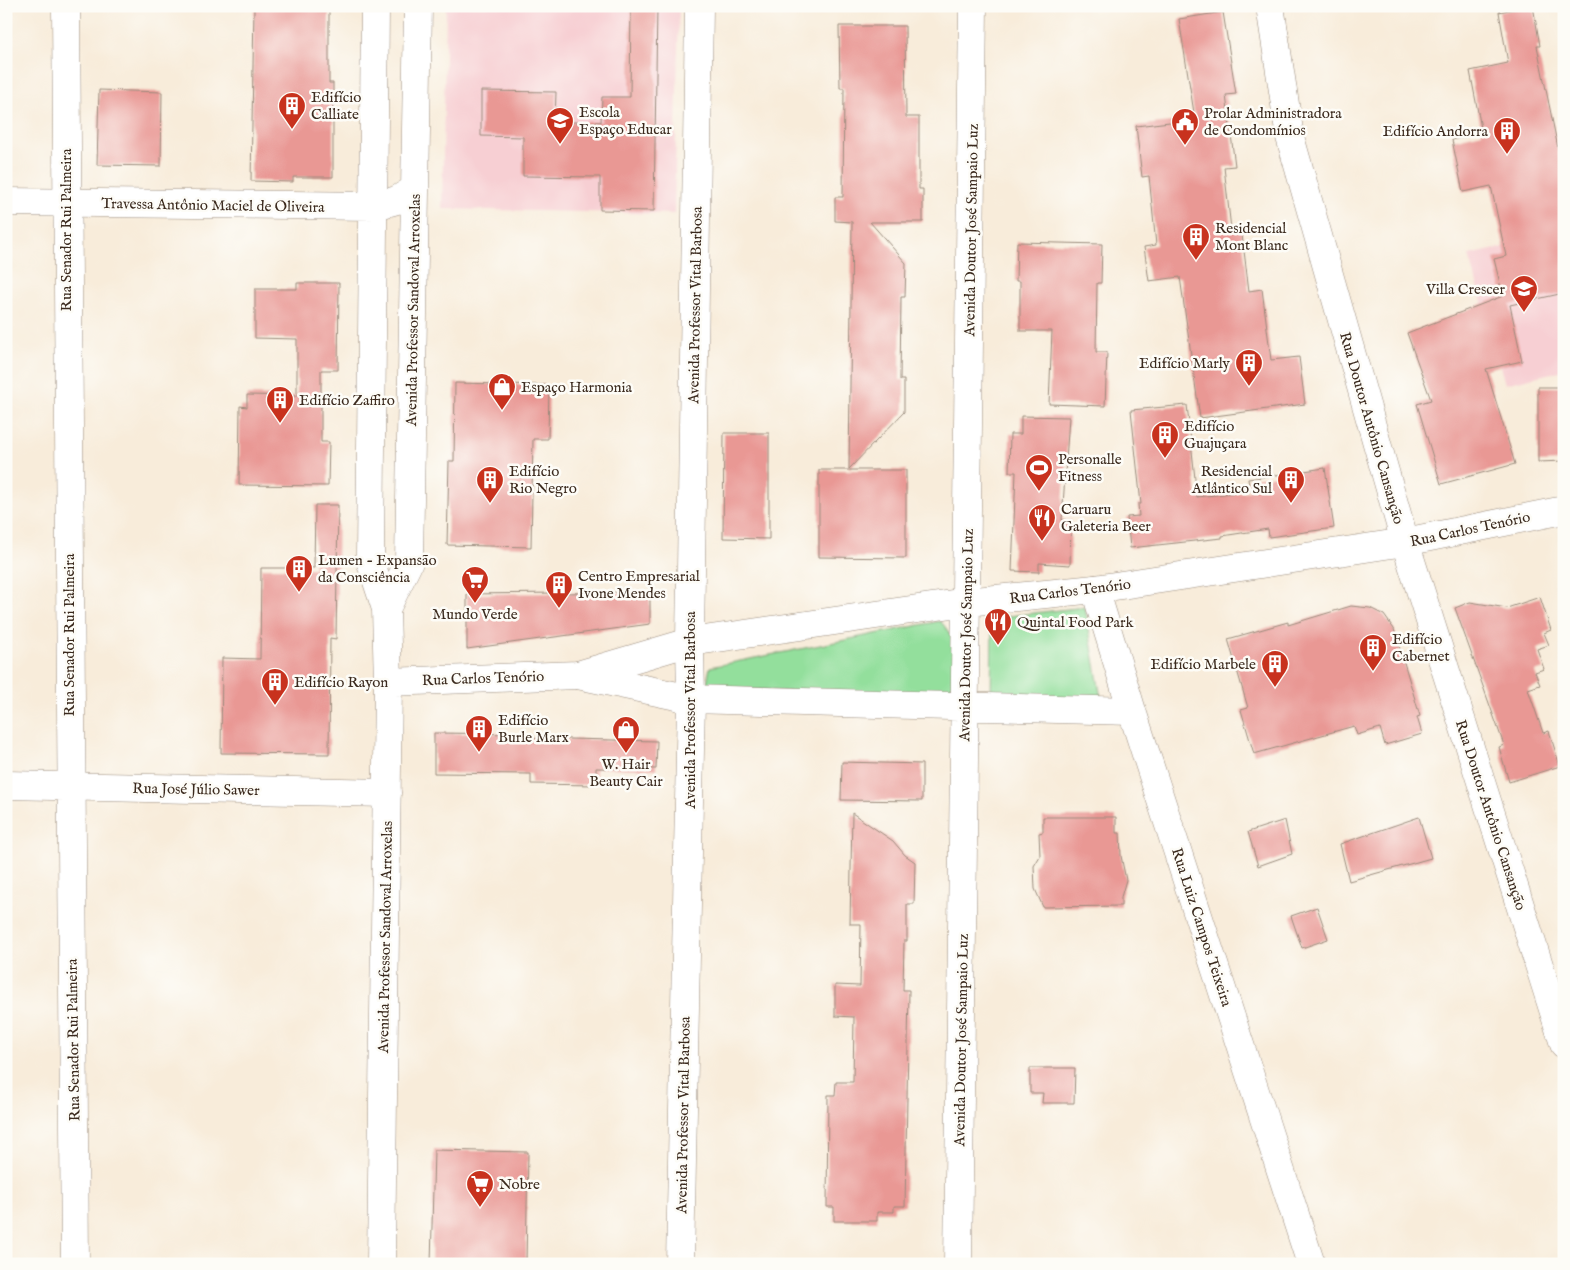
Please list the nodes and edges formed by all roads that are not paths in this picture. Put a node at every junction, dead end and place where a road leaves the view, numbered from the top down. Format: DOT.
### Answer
graph roads {
  1 [pos="66,6"];
  2 [pos="375,6"];
  3 [pos="418,6"];
  4 [pos="699,6"];
  5 [pos="973,6"];
  6 [pos="1270,6"];
  7 [pos="415,190"];
  8 [pos="6,202"];
  9 [pos="66,203"];
  10 [pos="375,206"];
  11 [pos="1564,510"];
  12 [pos="1405,542"];
  13 [pos="1095,589"];
  14 [pos="966,602"];
  15 [pos="386,609"];
  16 [pos="690,642"];
  17 [pos="578,675"];
  18 [pos="388,682"];
  19 [pos="691,699"];
  20 [pos="965,706"];
  21 [pos="1132,711"];
  22 [pos="6,785"];
  23 [pos="70,787"];
  24 [pos="387,793"];
  25 [pos="1564,1044"];
  26 [pos="75,1264"];
  27 [pos="381,1264"];
  28 [pos="680,1264"];
  29 [pos="958,1264"];
  30 [pos="1311,1264"];
  1 -- 9 [label="street, Rua Senador Rui Palmeira"];
  2 -- 10 [label="street, Avenida Professor Sandoval Arroxelas"];
  3 -- 7 [label="street, Avenida Professor Sandoval Arroxelas"];
  4 -- 16 [label="street, Avenida Professor Vital Barbosa"];
  5 -- 14 [label="street, Avenida Doutor José Sampaio Luz"];
  6 -- 12 [label="street, Rua Doutor Antônio Cansanção"];
  7 -- 10 [label="street, Travessa Antônio Maciel de Oliveira"];
  7 -- 15 [label="street, Avenida Professor Sandoval Arroxelas"];
  8 -- 9 [label="street, Travessa Antônio Maciel de Oliveira"];
  9 -- 10 [label="street, Travessa Antônio Maciel de Oliveira"];
  9 -- 23 [label="street, Rua Senador Rui Palmeira"];
  10 -- 15 [label="street, Avenida Professor Sandoval Arroxelas"];
  11 -- 12 [label="street, Rua Carlos Tenório"];
  12 -- 13 [label="street, Rua Carlos Tenório"];
  12 -- 25 [label="street, Rua Doutor Antônio Cansanção"];
  13 -- 14 [label="street, Rua Carlos Tenório"];
  13 -- 21 [label="street, Rua Luiz Campos Teixeira"];
  14 -- 16 [label="street, Rua Carlos Tenório"];
  14 -- 20 [label="street, Avenida Doutor José Sampaio Luz"];
  15 -- 18 [label="street, Avenida Professor Sandoval Arroxelas"];
  16 -- 17 [label="street, Rua Carlos Tenório"];
  16 -- 19 [label="street, Avenida Professor Vital Barbosa"];
  17 -- 18 [label="street, Rua Carlos Tenório"];
  17 -- 19 [label="street, Rua Carlos Tenório"];
  18 -- 24 [label="street, Avenida Professor Sandoval Arroxelas"];
  19 -- 20 [label="street, Rua Carlos Tenório"];
  19 -- 28 [label="street, Avenida Professor Vital Barbosa"];
  20 -- 21 [label="street, Rua Carlos Tenório"];
  20 -- 29 [label="street, Avenida Doutor José Sampaio Luz"];
  21 -- 30 [label="street, Rua Luiz Campos Teixeira"];
  22 -- 23 [label="street, Rua José Júlio Sawer"];
  23 -- 24 [label="street, Rua José Júlio Sawer"];
  23 -- 26 [label="street, Rua Senador Rui Palmeira"];
  24 -- 27 [label="street, Avenida Professor Sandoval Arroxelas"];
}
